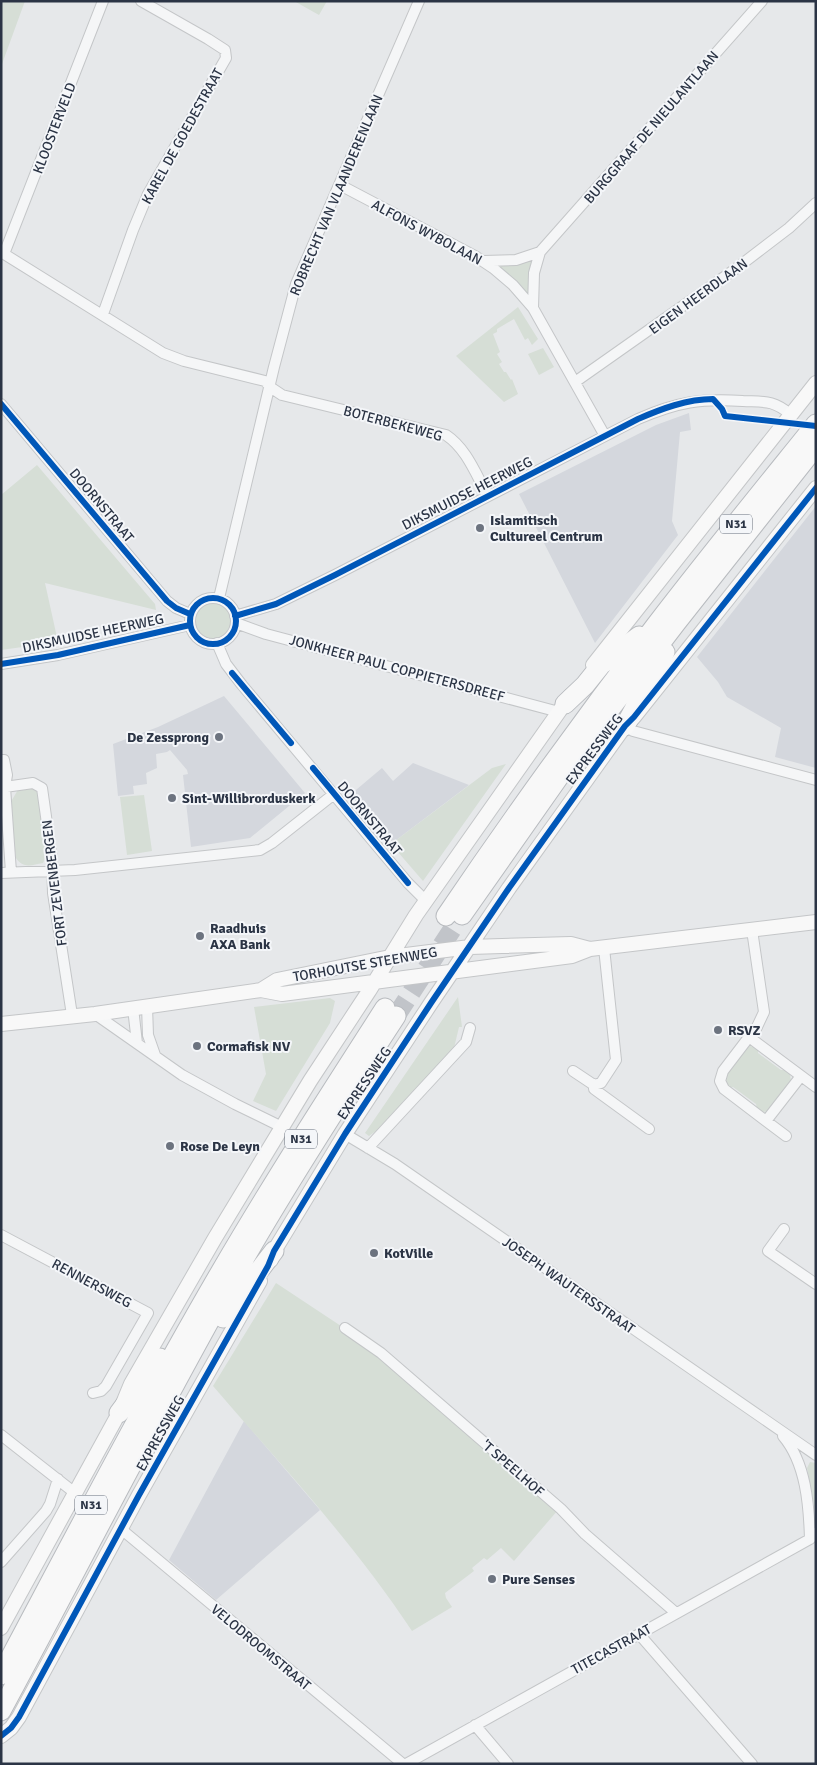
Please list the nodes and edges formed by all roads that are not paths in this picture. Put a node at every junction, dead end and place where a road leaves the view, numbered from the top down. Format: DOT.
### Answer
graph roads {
  1 [pos="103,1"];
  2 [pos="141,1"];
  3 [pos="419,1"];
  4 [pos="762,1"];
  5 [pos="340,185"];
  6 [pos="816,204"];
  7 [pos="540,252"];
  8 [pos="3,253"];
  9 [pos="484,261"];
  10 [pos="533,308"];
  11 [pos="103,314"];
  12 [pos="575,382"];
  13 [pos="816,383"];
  14 [pos="270,387"];
  15 [pos="1,404"];
  16 [pos="790,414"];
  17 [pos="816,424"];
  18 [pos="605,436"];
  19 [pos="816,446"];
  20 [pos="816,488"];
  21 [pos="488,496"];
  22 [pos="219,598"];
  23 [pos="190,614"];
  24 [pos="235,619"];
  25 [pos="676,622"];
  26 [pos="656,624"];
  27 [pos="190,625"];
  28 [pos="217,643"];
  29 [pos="1,664"];
  30 [pos="562,708"];
  31 [pos="625,726"];
  32 [pos="1,760"];
  33 [pos="816,780"];
  34 [pos="5,787"];
  35 [pos="334,794"];
  36 [pos="6,872"];
  37 [pos="52,872"];
  38 [pos="426,900"];
  39 [pos="816,922"];
  40 [pos="752,930"];
  41 [pos="470,947"];
  42 [pos="597,948"];
  43 [pos="390,957"];
  44 [pos="453,971"];
  45 [pos="375,981"];
  46 [pos="262,990"];
  47 [pos="140,1007"];
  48 [pos="391,1012"];
  49 [pos="95,1014"];
  50 [pos="72,1015"];
  51 [pos="1,1024"];
  52 [pos="470,1028"];
  53 [pos="749,1037"];
  54 [pos="137,1043"];
  55 [pos="155,1056"];
  56 [pos="573,1071"];
  57 [pos="800,1076"];
  58 [pos="594,1085"];
  59 [pos="816,1087"];
  60 [pos="766,1121"];
  61 [pos="282,1128"];
  62 [pos="649,1129"];
  63 [pos="344,1134"];
  64 [pos="786,1136"];
  65 [pos="368,1148"];
  66 [pos="784,1229"];
  67 [pos="1,1235"];
  68 [pos="274,1251"];
  69 [pos="816,1284"];
  70 [pos="345,1328"];
  71 [pos="191,1339"];
  72 [pos="93,1393"];
  73 [pos="119,1413"];
  74 [pos="770,1424"];
  75 [pos="1,1435"];
  76 [pos="816,1455"];
  77 [pos="58,1479"];
  78 [pos="75,1493"];
  79 [pos="120,1530"];
  80 [pos="814,1538"];
  81 [pos="1,1562"];
  82 [pos="676,1613"];
  83 [pos="1,1628"];
  84 [pos="639,1634"];
  85 [pos="1,1675"];
  86 [pos="1,1711"];
  87 [pos="475,1725"];
  88 [pos="1,1736"];
  89 [pos="404,1764"];
  90 [pos="508,1764"];
  91 [pos="752,1764"];
  1 -- 8 [label="street, KLOOSTERVELD"];
  2 -- 11 [label="street, KAREL DE GOEDESTRAAT"];
  3 -- 5 [label="street, ROBRECHT VAN VLAANDERENLAAN"];
  4 -- 7 [label="street, BURGGRAAF DE NIEULANTLAAN"];
  5 -- 9 [label="street, ALFONS WYBOLAAN"];
  5 -- 14 [label="street, ROBRECHT VAN VLAANDERENLAAN"];
  6 -- 12 [label="street, EIGEN HEERDLAAN"];
  7 -- 9 [label="street"];
  7 -- 10 [label="street, BURGGRAAF DE NIEULANTLAAN"];
  8 -- 11 [label="street, BOTERBEKEWEG"];
  9 -- 10 [label="street, ALFONS WYBOLAAN"];
  10 -- 12 [label="street, ALFONS WYBOLAAN"];
  11 -- 14 [label="street, BOTERBEKEWEG"];
  12 -- 18 [label="street, ALFONS WYBOLAAN"];
  13 -- 16 [label="street"];
  14 -- 21 [label="street, BOTERBEKEWEG"];
  14 -- 22 [label="street, ROBRECHT VAN VLAANDERENLAAN"];
  15 -- 23 [label="street, DOORNSTRAAT"];
  16 -- 18 [label="street, DIKSMUIDSE HEERWEG"];
  16 -- 30 [label="street"];
  17 -- 26 [label="highway, EXPRESSWEG / N31"];
  18 -- 21 [label="street, DIKSMUIDSE HEERWEG"];
  19 -- 25 [label="highway, EXPRESSWEG / N31"];
  20 -- 31 [label="street, EXPRESSWEG"];
  21 -- 24 [label="street, DIKSMUIDSE HEERWEG"];
  22 -- 23 [label="street"];
  22 -- 24 [label="street"];
  23 -- 27 [label="street"];
  24 -- 28 [label="street"];
  24 -- 30 [label="street, JONKHEER PAUL COPPIETERSDREEF"];
  25 -- 26 [label="highway, EXPRESSWEG / N31"];
  25 -- 31 [label="highway"];
  26 -- 30 [label="highway"];
  27 -- 28 [label="street"];
  27 -- 29 [label="street, DIKSMUIDSE HEERWEG"];
  28 -- 35 [label="street, DOORNSTRAAT"];
  30 -- 38 [label="street"];
  31 -- 33 [label="street"];
  31 -- 41 [label="street, EXPRESSWEG"];
  32 -- 34 [label="street"];
  34 -- 36 [label="street"];
  34 -- 37 [label="street, FORT ZEVENBERGEN"];
  35 -- 37 [label="street"];
  35 -- 38 [label="street, DOORNSTRAAT"];
  36 -- 37 [label="street"];
  37 -- 50 [label="street, FORT ZEVENBERGEN"];
  38 -- 43 [label="street"];
  39 -- 40 [label="street, TORHOUTSE STEENWEG"];
  40 -- 42 [label="street, TORHOUTSE STEENWEG"];
  40 -- 53 [label="street"];
  41 -- 42 [label="street, TORHOUTSE STEENWEG"];
  41 -- 43 [label="street, TORHOUTSE STEENWEG"];
  41 -- 44 [label="street, EXPRESSWEG"];
  42 -- 44 [label="street, TORHOUTSE STEENWEG"];
  42 -- 58 [label="street"];
  43 -- 45 [label="street"];
  43 -- 46 [label="street, TORHOUTSE STEENWEG"];
  44 -- 45 [label="street, TORHOUTSE STEENWEG"];
  44 -- 63 [label="street, EXPRESSWEG"];
  45 -- 46 [label="street, TORHOUTSE STEENWEG"];
  45 -- 61 [label="street"];
  46 -- 47 [label="street, TORHOUTSE STEENWEG"];
  47 -- 49 [label="street, TORHOUTSE STEENWEG"];
  47 -- 54 [label="street"];
  47 -- 55 [label="street"];
  48 -- 71 [label="highway, EXPRESSWEG / N31"];
  49 -- 50 [label="street, TORHOUTSE STEENWEG"];
  49 -- 54 [label="street"];
  50 -- 51 [label="street, TORHOUTSE STEENWEG"];
  52 -- 65 [label="street"];
  53 -- 57 [label="street"];
  53 -- 60 [label="street"];
  54 -- 55 [label="street"];
  55 -- 61 [label="street"];
  56 -- 58 [label="street"];
  57 -- 59 [label="street"];
  57 -- 60 [label="street"];
  58 -- 62 [label="street"];
  60 -- 64 [label="street"];
  61 -- 73 [label="street"];
  63 -- 65 [label="street, JOSEPH WAUTERSSTRAAT"];
  63 -- 68 [label="street, EXPRESSWEG"];
  65 -- 74 [label="street, JOSEPH WAUTERSSTRAAT"];
  66 -- 69 [label="street"];
  67 -- 72 [label="street, RENNERSWEG"];
  68 -- 71 [label="highway"];
  68 -- 79 [label="street, EXPRESSWEG"];
  70 -- 82 [label="street, 'T SPEELHOF"];
  71 -- 73 [label="highway"];
  71 -- 85 [label="highway, EXPRESSWEG / N31"];
  71 -- 86 [label="highway, EXPRESSWEG / N31"];
  73 -- 78 [label="street"];
  74 -- 76 [label="street, JOSEPH WAUTERSSTRAAT"];
  74 -- 80 [label="street, JOSEPH WAUTERSSTRAAT"];
  75 -- 77 [label="street"];
  77 -- 78 [label="street"];
  77 -- 81 [label="street"];
  78 -- 83 [label="street"];
  79 -- 88 [label="street, EXPRESSWEG"];
  79 -- 89 [label="street, VELODROOMSTRAAT"];
  80 -- 82 [label="street, TITECASTRAAT"];
  82 -- 84 [label="street, TITECASTRAAT"];
  84 -- 87 [label="street, TITECASTRAAT"];
  84 -- 91 [label="street"];
  87 -- 89 [label="street, TITECASTRAAT"];
  87 -- 90 [label="street"];
}
